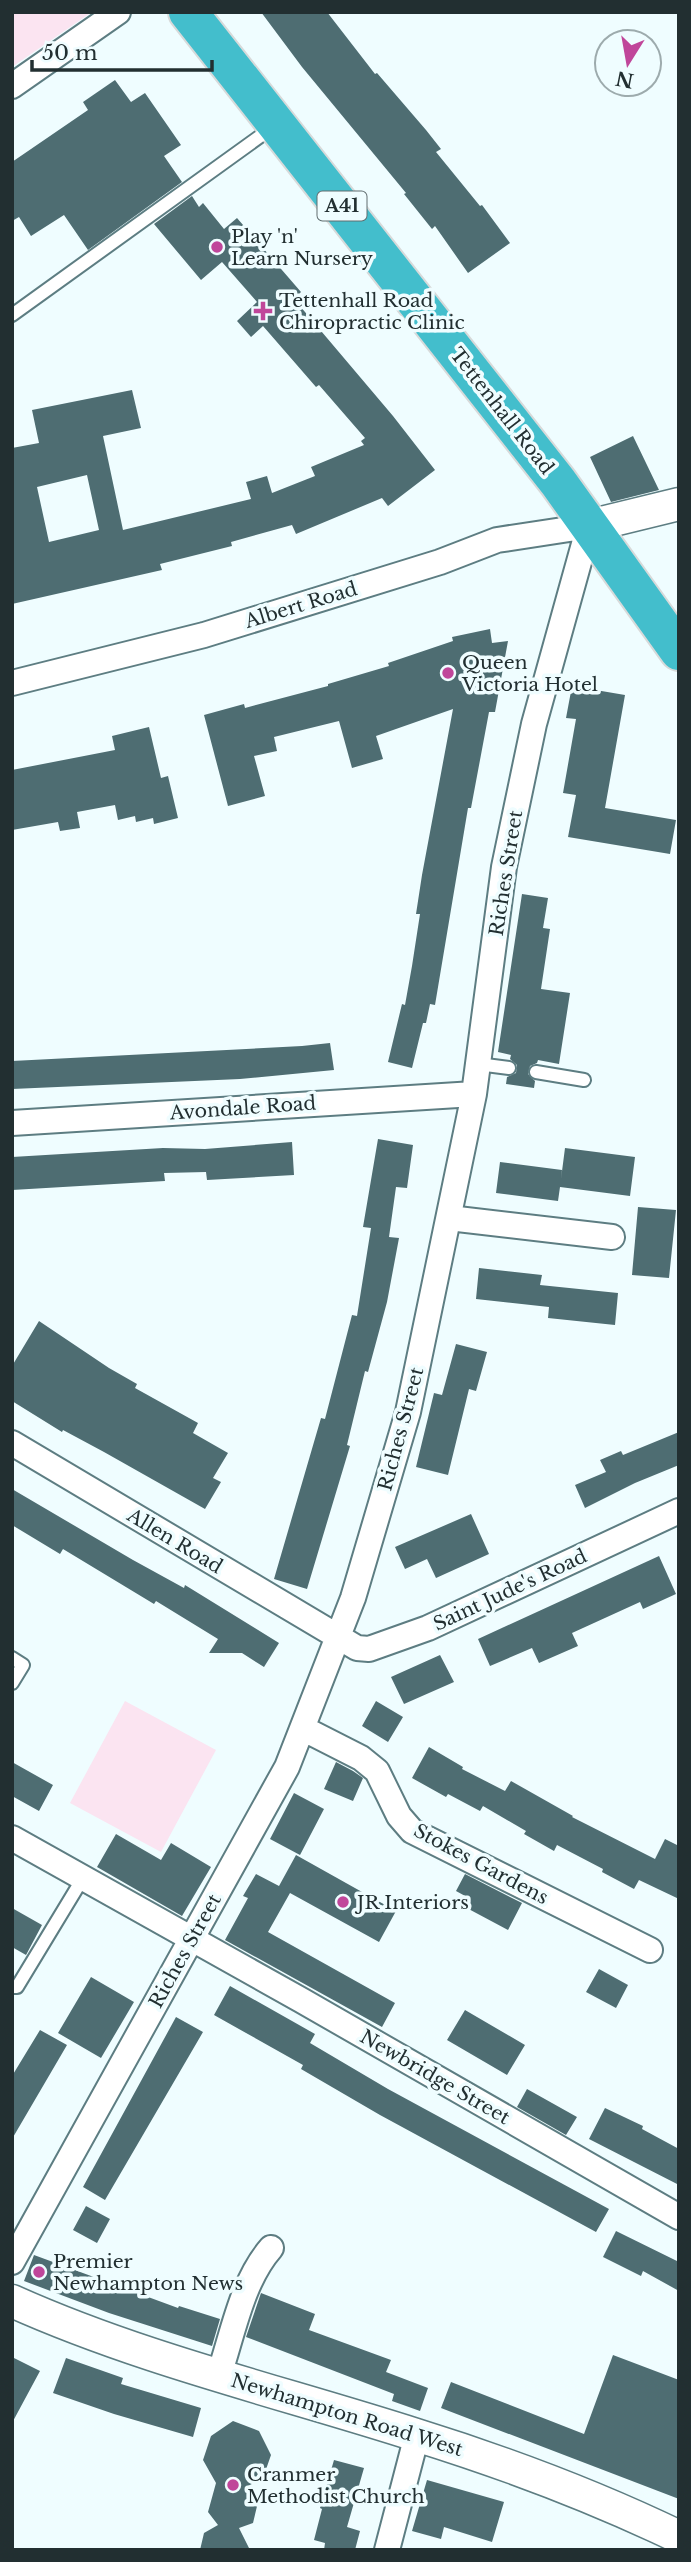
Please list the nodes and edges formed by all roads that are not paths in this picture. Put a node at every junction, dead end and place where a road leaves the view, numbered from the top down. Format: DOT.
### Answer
graph roads {
  1 [pos="118,12"];
  2 [pos="188,12"];
  3 [pos="12,86"];
  4 [pos="278,124"];
  5 [pos="12,315"];
  6 [pos="679,504"];
  7 [pos="589,526"];
  8 [pos="679,651"];
  9 [pos="12,683"];
  10 [pos="478,1064"];
  11 [pos="509,1068"];
  12 [pos="536,1072"];
  13 [pos="584,1080"];
  14 [pos="474,1094"];
  15 [pos="12,1123"];
  16 [pos="449,1218"];
  17 [pos="612,1237"];
  18 [pos="12,1443"];
  19 [pos="679,1511"];
  20 [pos="338,1639"];
  21 [pos="12,1658"];
  22 [pos="12,1684"];
  23 [pos="304,1729"];
  24 [pos="12,1838"];
  25 [pos="83,1878"];
  26 [pos="191,1939"];
  27 [pos="650,1950"];
  28 [pos="12,1987"];
  29 [pos="679,2217"];
  30 [pos="271,2248"];
  31 [pos="12,2262"];
  32 [pos="12,2301"];
  33 [pos="219,2375"];
  34 [pos="417,2435"];
  35 [pos="679,2537"];
  36 [pos="387,2550"];
  1 -- 3 [label="street"];
  2 -- 4 [label="highway, Tettenhall Road / A41"];
  4 -- 5 [label="lane"];
  4 -- 7 [label="highway, Tettenhall Road / A41"];
  6 -- 7 [label="street"];
  7 -- 8 [label="highway, Tettenhall Road / A41"];
  7 -- 9 [label="street, Albert Road"];
  7 -- 10 [label="street, Riches Street"];
  10 -- 11 [label="lane"];
  10 -- 14 [label="street, Riches Street"];
  12 -- 13 [label="lane"];
  14 -- 15 [label="street, Avondale Road"];
  14 -- 16 [label="street, Riches Street"];
  16 -- 17 [label="street"];
  16 -- 20 [label="street, Riches Street"];
  18 -- 20 [label="street, Allen Road"];
  19 -- 20 [label="street, Saint Jude's Road"];
  20 -- 23 [label="street, Riches Street"];
  21 -- 22 [label="lane"];
  23 -- 26 [label="street, Riches Street"];
  23 -- 27 [label="street, Stokes Gardens"];
  24 -- 25 [label="street, Newbridge Street"];
  25 -- 26 [label="street, Newbridge Street"];
  25 -- 28 [label="lane"];
  26 -- 29 [label="street, Newbridge Street"];
  26 -- 31 [label="street, Riches Street"];
  30 -- 33 [label="street"];
  32 -- 33 [label="street, Newhampton Road West"];
  33 -- 34 [label="street, Newhampton Road West"];
  34 -- 35 [label="street, Newhampton Road West"];
  34 -- 36 [label="street"];
}
